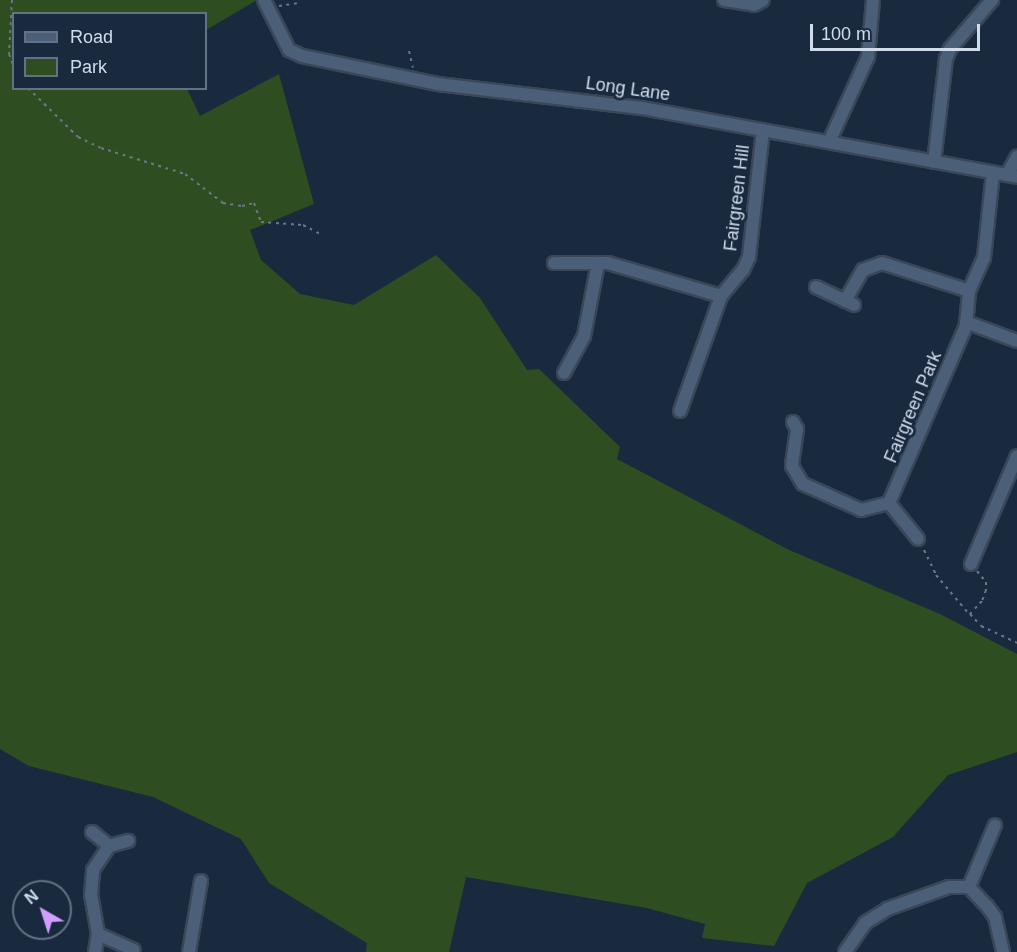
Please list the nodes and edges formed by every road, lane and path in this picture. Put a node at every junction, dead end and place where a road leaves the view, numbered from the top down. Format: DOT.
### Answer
graph roads {
  1 [pos="12,0"];
  2 [pos="724,0"];
  3 [pos="763,0"];
  4 [pos="873,0"];
  5 [pos="992,0"];
  6 [pos="266,3"];
  7 [pos="297,3"];
  8 [pos="409,51"];
  9 [pos="12,62"];
  10 [pos="415,80"];
  11 [pos="30,90"];
  12 [pos="764,131"];
  13 [pos="829,142"];
  14 [pos="1017,157"];
  15 [pos="934,162"];
  16 [pos="993,173"];
  17 [pos="1012,176"];
  18 [pos="321,234"];
  19 [pos="554,263"];
  20 [pos="598,263"];
  21 [pos="816,287"];
  22 [pos="969,291"];
  23 [pos="721,296"];
  24 [pos="966,322"];
  25 [pos="1017,341"];
  26 [pos="564,373"];
  27 [pos="680,411"];
  28 [pos="793,422"];
  29 [pos="1017,456"];
  30 [pos="889,504"];
  31 [pos="918,539"];
  32 [pos="971,564"];
  33 [pos="970,614"];
  34 [pos="1017,643"];
  35 [pos="995,825"];
  36 [pos="92,832"];
  37 [pos="128,841"];
  38 [pos="109,846"];
  39 [pos="201,881"];
  40 [pos="969,887"];
  41 [pos="98,934"];
  42 [pos="134,950"];
  43 [pos="95,952"];
  44 [pos="189,952"];
  45 [pos="845,952"];
  46 [pos="1003,952"];
  1 -- 9 [label="path"];
  2 -- 3 [label="street"];
  4 -- 13 [label="street"];
  5 -- 15 [label="street"];
  6 -- 7 [label="path"];
  6 -- 10 [label="street, Long Lane"];
  8 -- 10 [label="path"];
  10 -- 12 [label="street, Long Lane"];
  11 -- 18 [label="path"];
  12 -- 13 [label="street, Long Lane"];
  12 -- 23 [label="street, Fairgreen Hill"];
  13 -- 15 [label="street, Long Lane"];
  14 -- 17 [label="street"];
  15 -- 16 [label="street, Long Lane"];
  16 -- 17 [label="street, Long Lane"];
  16 -- 22 [label="street, Fairgreen Park"];
  19 -- 20 [label="street"];
  20 -- 23 [label="street"];
  20 -- 26 [label="street"];
  21 -- 22 [label="street"];
  22 -- 24 [label="street, Fairgreen Park"];
  23 -- 27 [label="street, Fairgreen Hill"];
  24 -- 25 [label="street"];
  24 -- 30 [label="street, Fairgreen Park"];
  28 -- 30 [label="street"];
  29 -- 32 [label="street"];
  30 -- 31 [label="street"];
  31 -- 33 [label="path"];
  32 -- 33 [label="path"];
  33 -- 34 [label="path"];
  35 -- 40 [label="street"];
  36 -- 38 [label="street"];
  37 -- 38 [label="street"];
  38 -- 41 [label="street"];
  39 -- 44 [label="street"];
  40 -- 45 [label="street"];
  40 -- 46 [label="street"];
  41 -- 42 [label="street"];
  41 -- 43 [label="street"];
}
